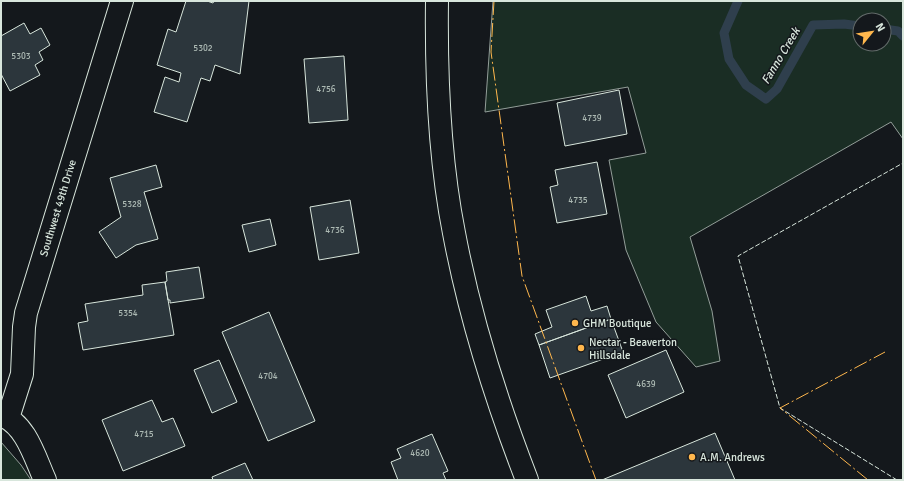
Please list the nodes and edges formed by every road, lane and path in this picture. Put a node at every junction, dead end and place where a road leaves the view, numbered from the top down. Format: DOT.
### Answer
graph roads {
  1 [pos="122,1"];
  2 [pos="437,1"];
  3 [pos="4,417"];
  4 [pos="45,480"];
  5 [pos="527,480"];
  1 -- 3 [label="street, Southwest 49th Drive"];
  2 -- 5 [label="street"];
  3 -- 4 [label="street"];
}
